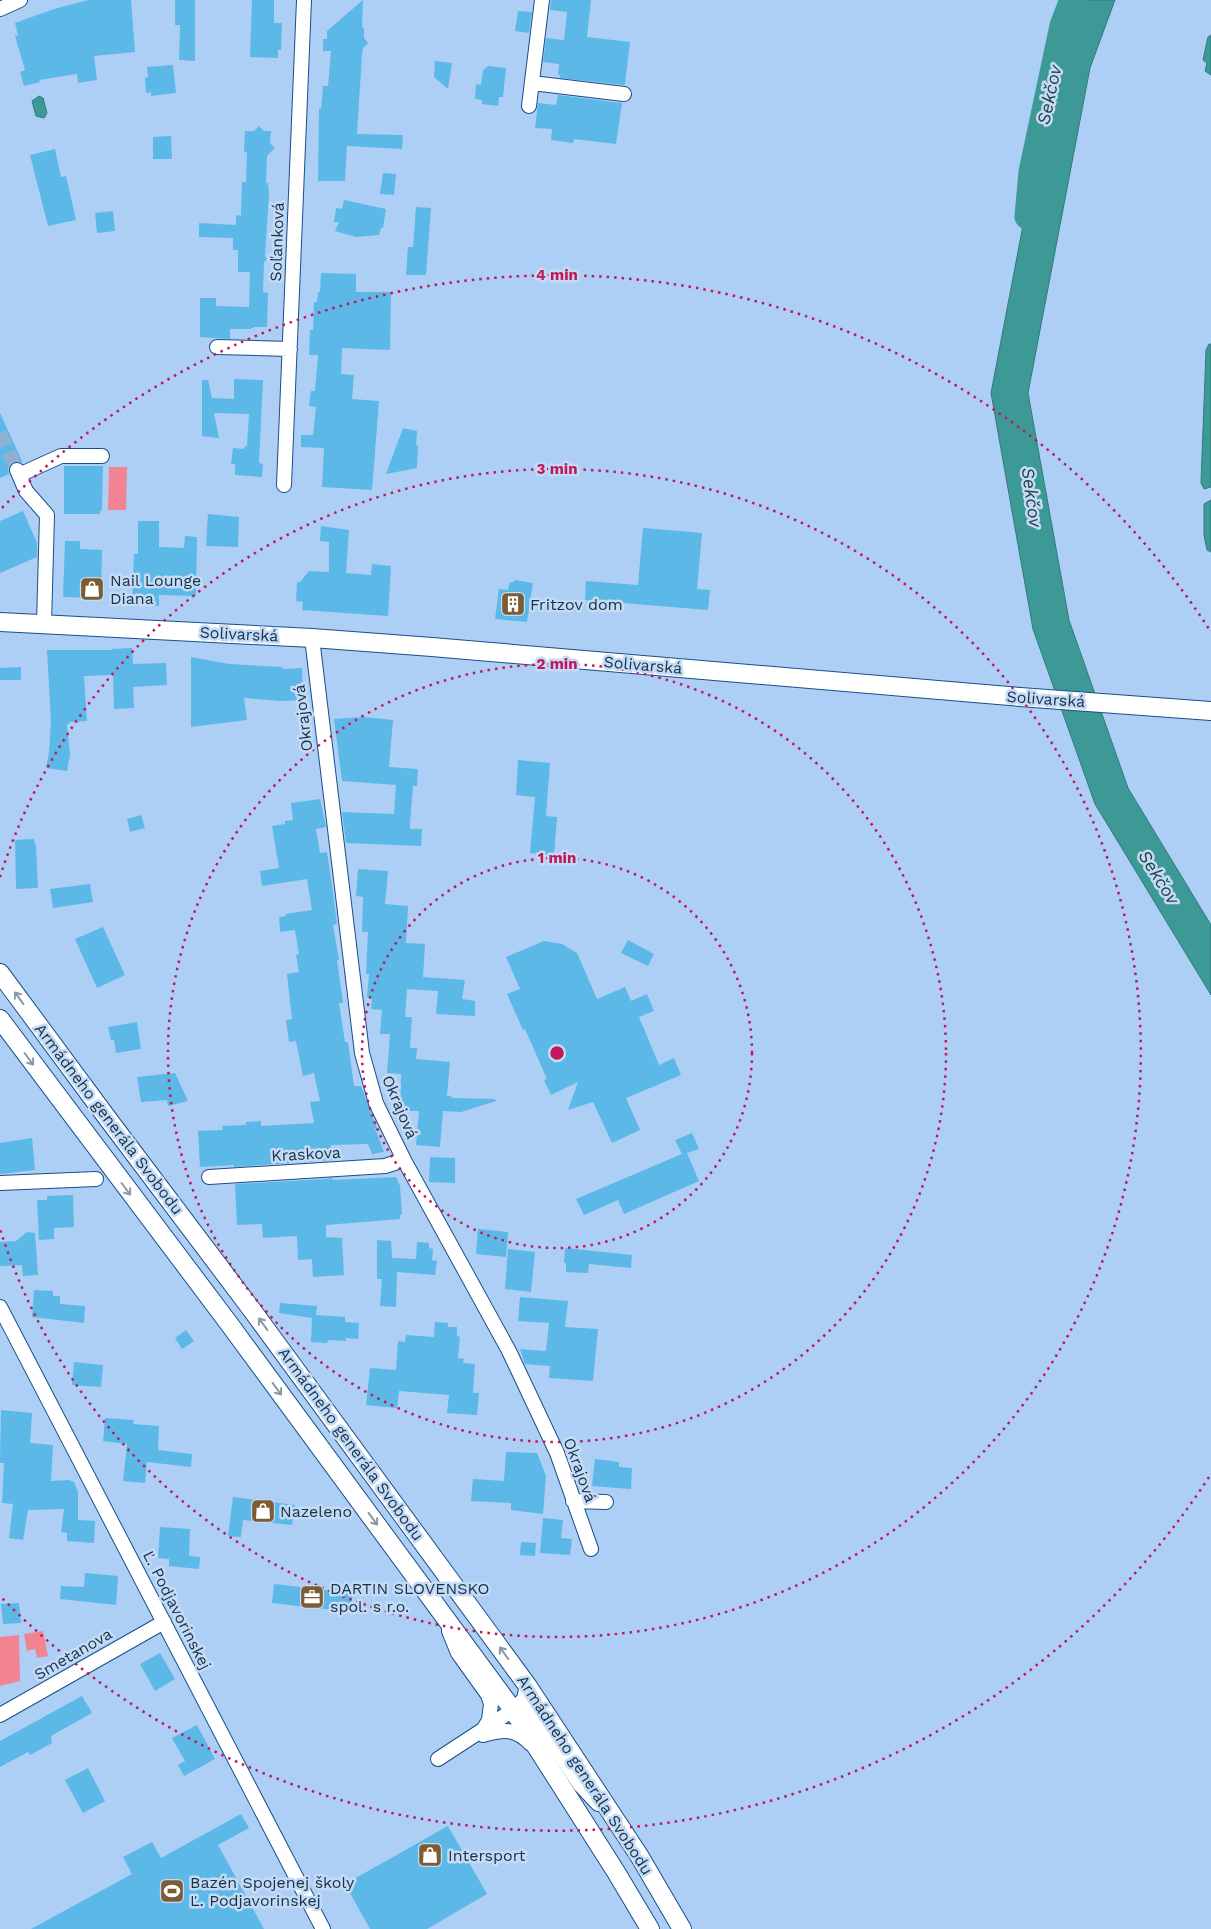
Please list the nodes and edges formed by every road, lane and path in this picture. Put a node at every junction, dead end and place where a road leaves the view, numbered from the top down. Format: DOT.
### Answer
graph roads {
  1 [pos="20,0"];
  2 [pos="304,0"];
  3 [pos="542,0"];
  4 [pos="0,9"];
  5 [pos="532,83"];
  6 [pos="624,94"];
  7 [pos="529,106"];
  8 [pos="217,347"];
  9 [pos="290,349"];
  10 [pos="102,456"];
  11 [pos="284,485"];
  12 [pos="0,622"];
  13 [pos="44,624"];
  14 [pos="312,638"];
  15 [pos="1211,711"];
  16 [pos="0,973"];
  17 [pos="0,1019"];
  18 [pos="404,1160"];
  19 [pos="209,1177"];
  20 [pos="96,1180"];
  21 [pos="0,1183"];
  22 [pos="0,1307"];
  23 [pos="573,1501"];
  24 [pos="606,1502"];
  25 [pos="591,1549"];
  26 [pos="440,1612"];
  27 [pos="164,1622"];
  28 [pos="527,1684"];
  29 [pos="513,1710"];
  30 [pos="0,1715"];
  31 [pos="483,1730"];
  32 [pos="468,1739"];
  33 [pos="540,1752"];
  34 [pos="438,1759"];
  35 [pos="620,1827"];
  36 [pos="323,1929"];
  37 [pos="650,1929"];
  38 [pos="682,1929"];
  1 -- 4 [label="street"];
  2 -- 9 [label="street, Soľanková"];
  3 -- 5 [label="street"];
  5 -- 6 [label="street"];
  5 -- 7 [label="street"];
  8 -- 9 [label="street"];
  9 -- 11 [label="street, Soľanková"];
  10 -- 13 [label="street"];
  12 -- 13 [label="street, Solivarská"];
  13 -- 14 [label="street, Solivarská"];
  14 -- 15 [label="street, Solivarská"];
  14 -- 18 [label="street, Okrajová"];
  28 -- 16 [label="street, Armádneho generála Svobodu, one-way"];
  17 -- 26 [label="street, Armádneho generála Svobodu, one-way"];
  18 -- 19 [label="street, Kraskova"];
  18 -- 23 [label="street, Okrajová"];
  20 -- 21 [label="street"];
  22 -- 27 [label="street, Ľ. Podjavorinskej"];
  23 -- 24 [label="street"];
  23 -- 25 [label="street, Okrajová"];
  26 -- 29 [label="street, Armádneho generála Svobodu"];
  26 -- 31 [label="street"];
  27 -- 30 [label="street, Smetanova"];
  27 -- 36 [label="street, Ľ. Podjavorinskej"];
  28 -- 29 [label="street"];
  28 -- 35 [label="street, Armádneho generála Svobodu"];
  29 -- 31 [label="street"];
  29 -- 33 [label="street, Armádneho generála Svobodu"];
  29 -- 35 [label="street"];
  31 -- 32 [label="street"];
  32 -- 33 [label="street"];
  32 -- 34 [label="street"];
  33 -- 37 [label="street, Armádneho generála Svobodu"];
  35 -- 38 [label="street, Armádneho generála Svobodu"];
}
